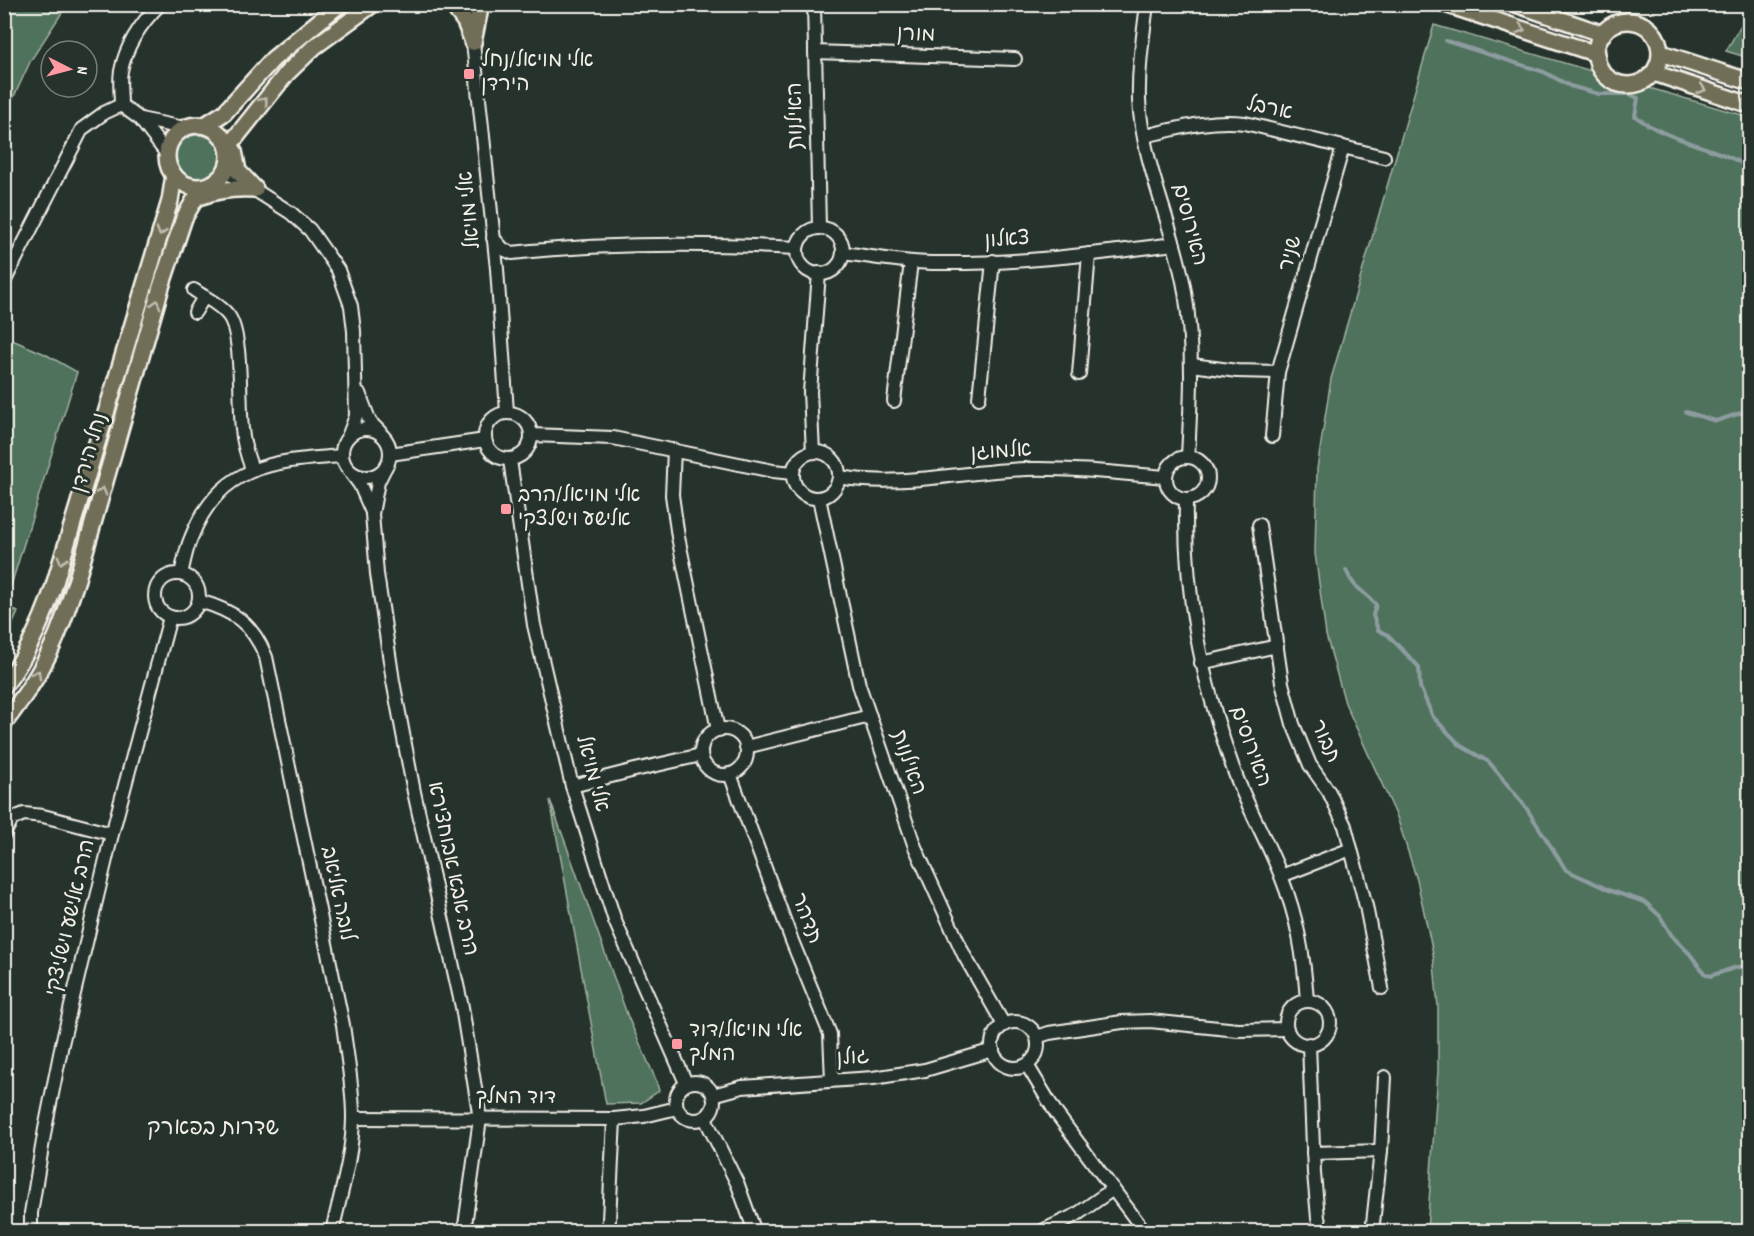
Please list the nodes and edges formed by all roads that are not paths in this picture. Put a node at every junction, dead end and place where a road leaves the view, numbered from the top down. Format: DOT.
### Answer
graph roads {
  1 [pos="160,4"];
  2 [pos="340,4"];
  3 [pos="373,4"];
  4 [pos="452,4"];
  5 [pos="473,4"];
  6 [pos="481,4"];
  7 [pos="814,4"];
  8 [pos="1147,4"];
  9 [pos="1445,4"];
  10 [pos="1516,4"];
  11 [pos="1603,34"];
  12 [pos="472,42"];
  13 [pos="815,52"];
  14 [pos="1661,53"];
  15 [pos="1597,54"];
  16 [pos="1015,59"];
  17 [pos="1654,74"];
  18 [pos="1749,82"];
  19 [pos="121,105"];
  20 [pos="1749,105"];
  21 [pos="140,119"];
  22 [pos="205,126"];
  23 [pos="184,128"];
  24 [pos="1145,136"];
  25 [pos="230,144"];
  26 [pos="1343,147"];
  27 [pos="167,154"];
  28 [pos="1384,157"];
  29 [pos="225,171"];
  30 [pos="174,175"];
  31 [pos="255,189"];
  32 [pos="198,193"];
  33 [pos="819,227"];
  34 [pos="493,238"];
  35 [pos="1174,244"];
  36 [pos="797,249"];
  37 [pos="512,253"];
  38 [pos="843,253"];
  39 [pos="1089,254"];
  40 [pos="993,261"];
  41 [pos="911,262"];
  42 [pos="496,270"];
  43 [pos="819,273"];
  44 [pos="4,282"];
  45 [pos="195,312"];
  46 [pos="1192,365"];
  47 [pos="1278,372"];
  48 [pos="1079,374"];
  49 [pos="356,386"];
  50 [pos="979,398"];
  51 [pos="894,401"];
  52 [pos="507,412"];
  53 [pos="382,434"];
  54 [pos="531,435"];
  55 [pos="1272,436"];
  56 [pos="348,437"];
  57 [pos="484,440"];
  58 [pos="674,450"];
  59 [pos="813,452"];
  60 [pos="390,454"];
  61 [pos="342,456"];
  62 [pos="1188,456"];
  63 [pos="510,460"];
  64 [pos="385,468"];
  65 [pos="252,470"];
  66 [pos="348,470"];
  67 [pos="793,473"];
  68 [pos="839,477"];
  69 [pos="1165,477"];
  70 [pos="819,498"];
  71 [pos="1186,499"];
  72 [pos="372,514"];
  73 [pos="1258,525"];
  74 [pos="181,574"];
  75 [pos="199,601"];
  76 [pos="170,617"];
  77 [pos="1277,646"];
  78 [pos="1201,663"];
  79 [pos="4,686"];
  80 [pos="870,716"];
  81 [pos="4,723"];
  82 [pos="718,730"];
  83 [pos="746,747"];
  84 [pos="701,755"];
  85 [pos="730,774"];
  86 [pos="572,786"];
  87 [pos="4,834"];
  88 [pos="112,834"];
  89 [pos="1351,849"];
  90 [pos="1281,876"];
  91 [pos="1382,988"];
  92 [pos="1307,1001"];
  93 [pos="1004,1025"];
  94 [pos="1287,1029"];
  95 [pos="1037,1037"];
  96 [pos="1309,1044"];
  97 [pos="993,1050"];
  98 [pos="1027,1065"];
  99 [pos="1385,1077"];
  100 [pos="832,1080"];
  101 [pos="686,1083"];
  102 [pos="713,1095"];
  103 [pos="677,1108"];
  104 [pos="353,1118"];
  105 [pos="705,1118"];
  106 [pos="480,1119"];
  107 [pos="614,1119"];
  108 [pos="1381,1150"];
  109 [pos="1313,1153"];
  110 [pos="1113,1189"];
  111 [pos="31,1232"];
  112 [pos="332,1232"];
  113 [pos="464,1232"];
  114 [pos="607,1232"];
  115 [pos="755,1232"];
  116 [pos="1040,1232"];
  117 [pos="1145,1232"];
  118 [pos="1322,1232"];
  119 [pos="1372,1232"];
  1 -- 19 [label="street"];
  2 -- 22 [label="main road"];
  25 -- 3 [label="main road, one-way"];
  4 -- 12 [label="main road"];
  5 -- 12 [label="street, אלי מויאל"];
  6 -- 12 [label="main road"];
  7 -- 13 [label="street, האילנות"];
  8 -- 24 [label="street, האירוסים"];
  9 -- 15 [label="main road, one-way"];
  10 -- 11 [label="main road"];
  11 -- 14 [label="main road"];
  11 -- 15 [label="main road"];
  12 -- 34 [label="street, אלי מויאל"];
  13 -- 16 [label="street, מורן"];
  13 -- 33 [label="street, האילנות"];
  14 -- 17 [label="main road"];
  14 -- 18 [label="main road"];
  15 -- 17 [label="main road"];
  17 -- 20 [label="main road, one-way"];
  19 -- 21 [label="street"];
  19 -- 44 [label="street"];
  21 -- 23 [label="street"];
  21 -- 27 [label="street"];
  22 -- 23 [label="main road"];
  22 -- 25 [label="main road"];
  23 -- 27 [label="main road"];
  24 -- 26 [label="street, ארבל"];
  24 -- 35 [label="street, האירוסים"];
  25 -- 29 [label="main road"];
  25 -- 31 [label="main road"];
  26 -- 28 [label="street, ארבל"];
  26 -- 47 [label="street, שניר"];
  27 -- 30 [label="main road"];
  29 -- 31 [label="street"];
  29 -- 32 [label="main road"];
  30 -- 32 [label="main road"];
  30 -- 79 [label="main road, נחל הירדן, one-way"];
  31 -- 32 [label="main road"];
  31 -- 49 [label="street"];
  81 -- 32 [label="main road, נחל הירדן, one-way"];
  33 -- 36 [label="street"];
  33 -- 38 [label="street"];
  34 -- 37 [label="street"];
  34 -- 42 [label="street, אלי מויאל"];
  35 -- 39 [label="street, צאלון"];
  35 -- 46 [label="street, האירוסים"];
  36 -- 37 [label="street"];
  36 -- 43 [label="street"];
  37 -- 42 [label="street"];
  38 -- 41 [label="street, צאלון"];
  38 -- 43 [label="street"];
  39 -- 40 [label="street, צאלון"];
  39 -- 48 [label="street"];
  40 -- 41 [label="street, צאלון"];
  40 -- 50 [label="street"];
  41 -- 51 [label="street"];
  42 -- 52 [label="street, אלי מויאל"];
  43 -- 59 [label="street"];
  45 -- 65 [label="street"];
  46 -- 47 [label="street"];
  46 -- 62 [label="street, האירוסים"];
  47 -- 55 [label="street, שניר"];
  49 -- 53 [label="street"];
  49 -- 56 [label="street"];
  52 -- 54 [label="street"];
  52 -- 57 [label="street"];
  53 -- 56 [label="street"];
  53 -- 60 [label="street"];
  54 -- 58 [label="street"];
  54 -- 63 [label="street"];
  56 -- 61 [label="street"];
  57 -- 60 [label="street"];
  57 -- 63 [label="street"];
  58 -- 67 [label="street"];
  58 -- 82 [label="street"];
  59 -- 67 [label="street"];
  59 -- 68 [label="street"];
  60 -- 64 [label="street"];
  61 -- 65 [label="street"];
  61 -- 66 [label="street"];
  62 -- 69 [label="street"];
  62 -- 71 [label="street"];
  63 -- 86 [label="street, אלי מויאל"];
  64 -- 66 [label="street"];
  64 -- 72 [label="street, הרב אבא אבוחצירא"];
  65 -- 74 [label="street"];
  66 -- 72 [label="street, הרב אבא אבוחצירא"];
  67 -- 70 [label="street"];
  68 -- 69 [label="street, אלמוגן"];
  68 -- 70 [label="street"];
  69 -- 71 [label="street"];
  70 -- 80 [label="street, האילנות"];
  71 -- 78 [label="street, האירוסים"];
  72 -- 106 [label="street, הרב אבא אבוחצירא"];
  73 -- 77 [label="street, תבור"];
  74 -- 75 [label="street"];
  74 -- 76 [label="street"];
  75 -- 76 [label="street"];
  75 -- 104 [label="street, לובה אליאב"];
  76 -- 88 [label="street, הרב אלישע וישליצקי"];
  77 -- 78 [label="street"];
  77 -- 89 [label="street, תבור"];
  78 -- 90 [label="street, האירוסים"];
  80 -- 83 [label="street"];
  80 -- 93 [label="street, האילנות"];
  82 -- 83 [label="street"];
  82 -- 84 [label="street"];
  83 -- 85 [label="street"];
  84 -- 85 [label="street"];
  84 -- 86 [label="street"];
  85 -- 100 [label="street, תדהר"];
  86 -- 101 [label="street, אלי מויאל"];
  87 -- 88 [label="street"];
  88 -- 111 [label="street, הרב אלישע וישליצקי"];
  89 -- 90 [label="street"];
  89 -- 91 [label="street, תבור"];
  90 -- 92 [label="street, האירוסים"];
  92 -- 94 [label="street"];
  92 -- 96 [label="street"];
  93 -- 95 [label="street"];
  93 -- 97 [label="street"];
  94 -- 95 [label="street"];
  94 -- 96 [label="street"];
  95 -- 98 [label="street"];
  96 -- 109 [label="street"];
  97 -- 98 [label="street"];
  97 -- 100 [label="street, גולן"];
  98 -- 110 [label="street"];
  99 -- 108 [label="street"];
  100 -- 102 [label="street, גולן"];
  101 -- 102 [label="street"];
  101 -- 103 [label="street"];
  102 -- 105 [label="street"];
  103 -- 105 [label="street"];
  103 -- 107 [label="street, דוד המלך"];
  104 -- 106 [label="street, דוד המלך"];
  104 -- 112 [label="street, לובה אליאב"];
  105 -- 115 [label="street"];
  106 -- 107 [label="street, דוד המלך"];
  106 -- 113 [label="street, הרב אבא אבוחצירא"];
  107 -- 114 [label="street"];
  108 -- 109 [label="street"];
  108 -- 119 [label="street"];
  109 -- 118 [label="street"];
  110 -- 116 [label="street"];
  110 -- 117 [label="street"];
}
